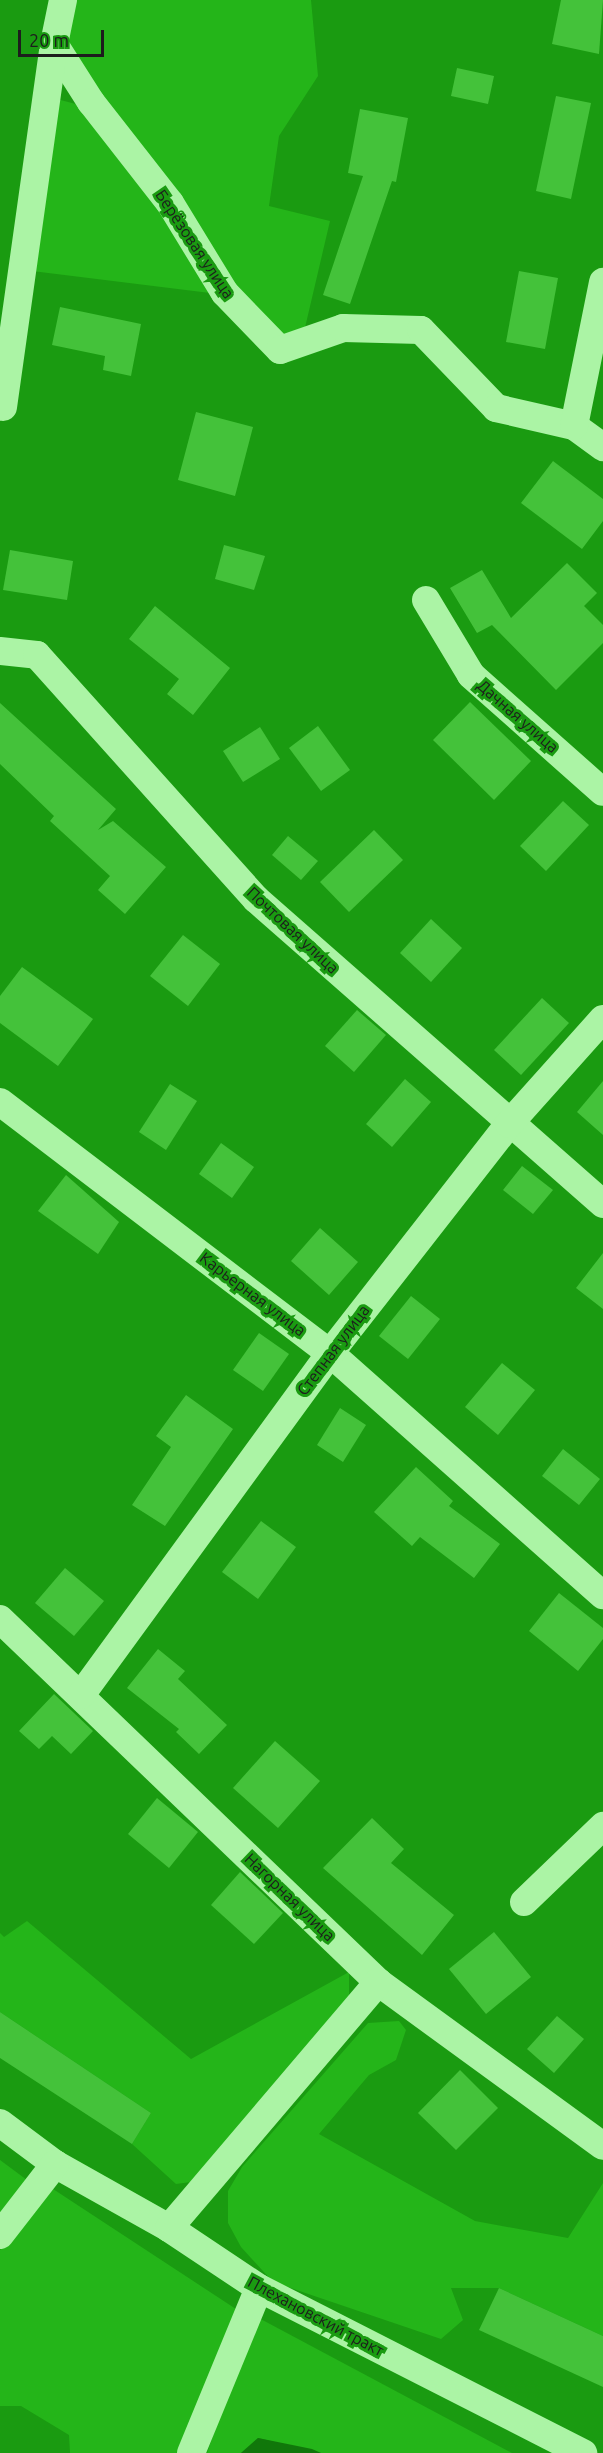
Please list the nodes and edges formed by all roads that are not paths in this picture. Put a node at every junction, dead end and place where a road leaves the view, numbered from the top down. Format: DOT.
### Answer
graph roads {
  1 [pos="63,0"];
  2 [pos="54,44"];
  3 [pos="603,282"];
  4 [pos="3,407"];
  5 [pos="574,426"];
  6 [pos="603,447"];
  7 [pos="426,600"];
  8 [pos="0,651"];
  9 [pos="603,792"];
  10 [pos="603,1019"];
  11 [pos="0,1102"];
  12 [pos="509,1124"];
  13 [pos="603,1204"];
  14 [pos="330,1353"];
  15 [pos="603,1595"];
  16 [pos="0,1619"];
  17 [pos="81,1695"];
  18 [pos="603,1826"];
  19 [pos="524,1902"];
  20 [pos="378,1982"];
  21 [pos="0,2123"];
  22 [pos="603,2146"];
  23 [pos="56,2164"];
  24 [pos="169,2228"];
  25 [pos="0,2235"];
  26 [pos="259,2288"];
  27 [pos="191,2453"];
  28 [pos="583,2453"];
  1 -- 2 [label="street"];
  2 -- 4 [label="street"];
  2 -- 5 [label="street, Берёзовая улица"];
  3 -- 5 [label="street"];
  5 -- 6 [label="street, Берёзовая улица"];
  7 -- 9 [label="street, Дачная улица"];
  8 -- 12 [label="street, Почтовая улица"];
  10 -- 12 [label="street, Степная улица"];
  11 -- 14 [label="street, Карьерная улица"];
  12 -- 13 [label="street, Почтовая улица"];
  12 -- 14 [label="street, Степная улица"];
  14 -- 15 [label="street, Карьерная улица"];
  14 -- 17 [label="street, Степная улица"];
  16 -- 17 [label="street, Нагорная улица"];
  17 -- 20 [label="street, Нагорная улица"];
  18 -- 19 [label="street"];
  20 -- 22 [label="street, Нагорная улица"];
  20 -- 24 [label="street"];
  21 -- 23 [label="street, Плехановский тракт"];
  23 -- 24 [label="street, Плехановский тракт"];
  23 -- 25 [label="street"];
  24 -- 26 [label="street, Плехановский тракт"];
  26 -- 27 [label="street"];
  26 -- 28 [label="street, Плехановский тракт"];
}
